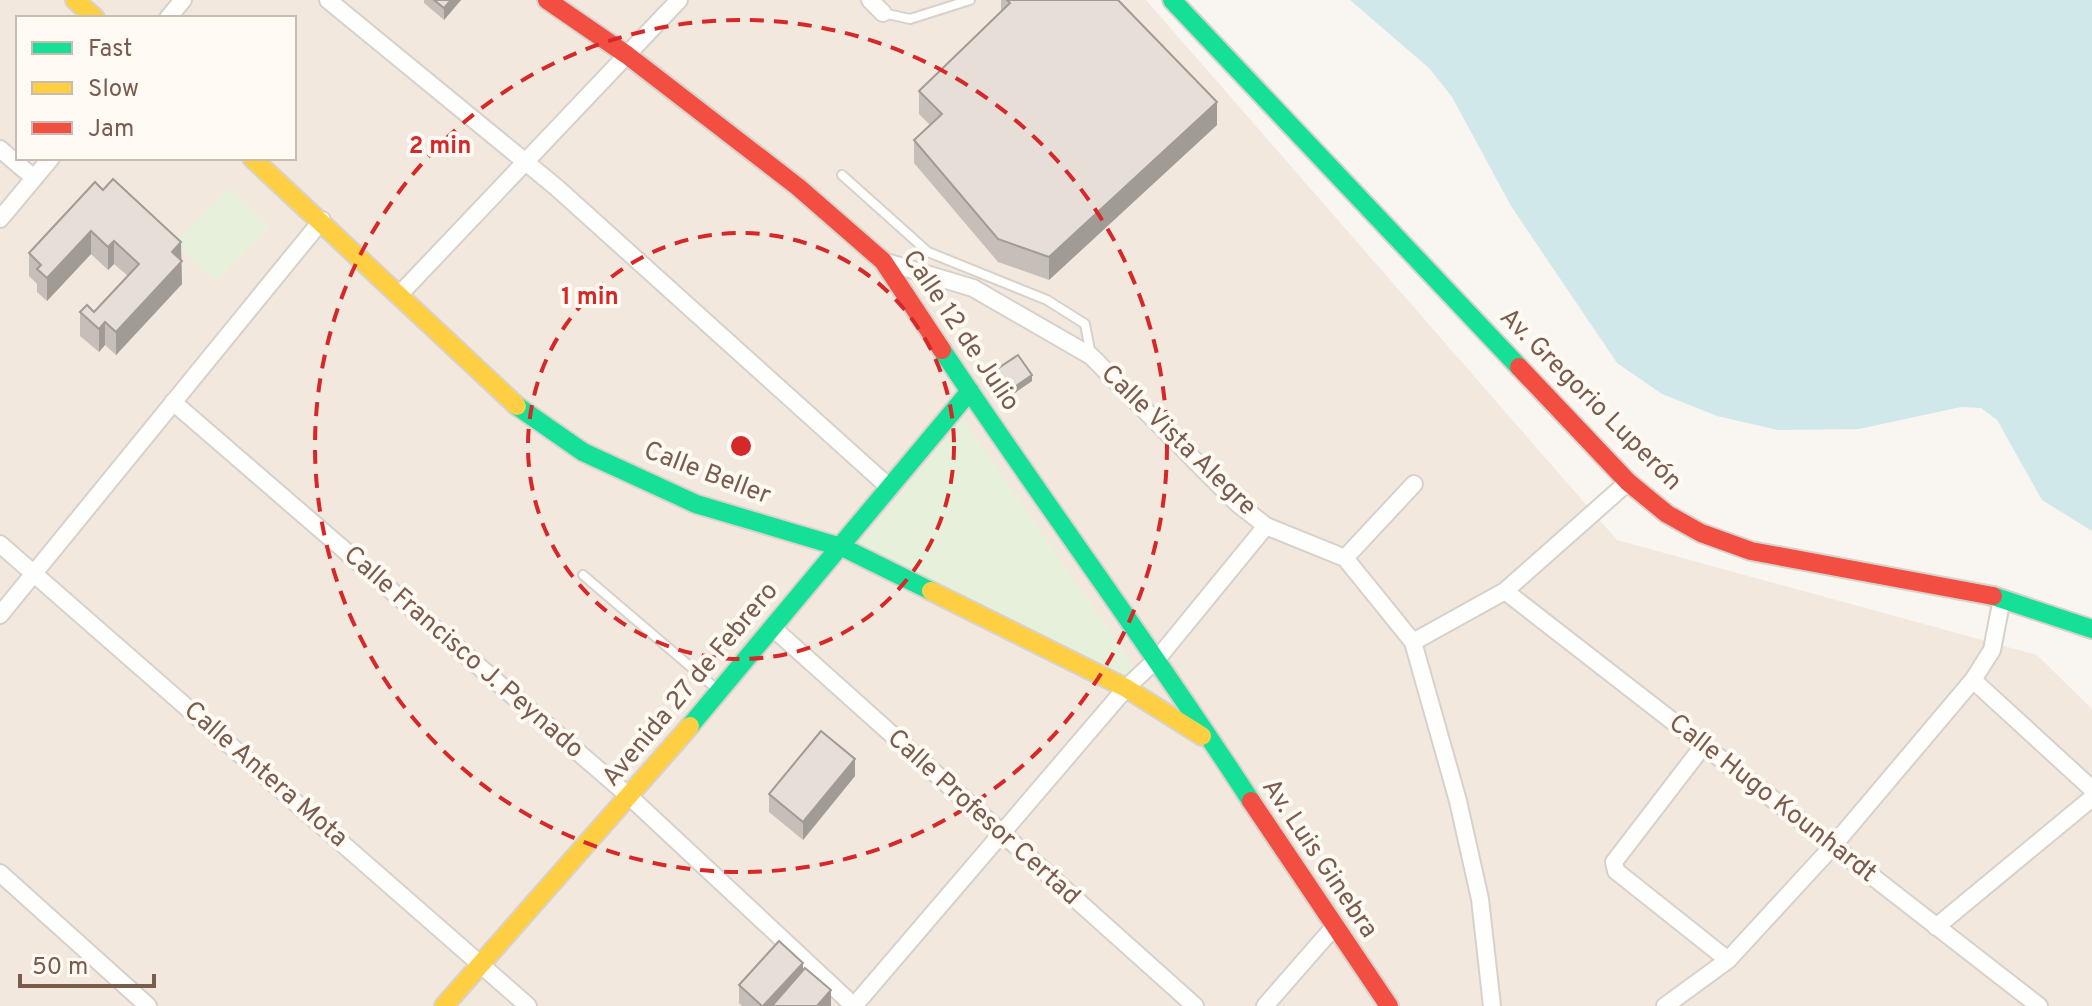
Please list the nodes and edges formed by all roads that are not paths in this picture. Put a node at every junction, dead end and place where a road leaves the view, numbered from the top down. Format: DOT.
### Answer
graph roads {
  1 [pos="75,0"];
  2 [pos="183,0"];
  3 [pos="328,0"];
  4 [pos="547,0"];
  5 [pos="678,0"];
  6 [pos="870,0"];
  7 [pos="970,0"];
  8 [pos="1172,0"];
  9 [pos="883,13"];
  10 [pos="93,16"];
  11 [pos="170,16"];
  12 [pos="627,55"];
  13 [pos="0,149"];
  14 [pos="49,160"];
  15 [pos="254,160"];
  16 [pos="524,164"];
  17 [pos="842,175"];
  18 [pos="34,178"];
  19 [pos="0,219"];
  20 [pos="322,220"];
  21 [pos="883,261"];
  22 [pos="399,295"];
  23 [pos="1091,356"];
  24 [pos="970,391"];
  25 [pos="173,402"];
  26 [pos="1628,482"];
  27 [pos="1414,484"];
  28 [pos="890,488"];
  29 [pos="1266,526"];
  30 [pos="0,544"];
  31 [pos="844,548"];
  32 [pos="1345,558"];
  33 [pos="35,574"];
  34 [pos="583,575"];
  35 [pos="1505,591"];
  36 [pos="2002,598"];
  37 [pos="0,615"];
  38 [pos="773,628"];
  39 [pos="2092,629"];
  40 [pos="1413,642"];
  41 [pos="1158,658"];
  42 [pos="1973,680"];
  43 [pos="1126,688"];
  44 [pos="719,692"];
  45 [pos="1208,740"];
  46 [pos="1703,746"];
  47 [pos="2092,789"];
  48 [pos="630,797"];
  49 [pos="2092,798"];
  50 [pos="1001,835"];
  51 [pos="1832,847"];
  52 [pos="0,873"];
  53 [pos="1936,927"];
  54 [pos="1333,928"];
  55 [pos="1728,960"];
  56 [pos="482,964"];
  57 [pos="2019,1000"];
  58 [pos="148,1006"];
  59 [pos="444,1006"];
  60 [pos="528,1006"];
  61 [pos="854,1006"];
  62 [pos="1195,1006"];
  63 [pos="1265,1006"];
  64 [pos="1389,1006"];
  65 [pos="1492,1006"];
  66 [pos="1665,1006"];
  67 [pos="2039,1006"];
  1 -- 10 [label="street"];
  2 -- 11 [label="street"];
  3 -- 16 [label="street"];
  4 -- 12 [label="street, Calle 12 de Julio"];
  5 -- 12 [label="street"];
  6 -- 9 [label="street"];
  7 -- 9 [label="lane"];
  8 -- 26 [label="street, Av. Gregorio Luperón"];
  12 -- 16 [label="street"];
  12 -- 21 [label="street, Calle 12 de Julio"];
  13 -- 18 [label="street"];
  14 -- 18 [label="street"];
  15 -- 20 [label="street, Calle Beller"];
  16 -- 22 [label="street"];
  16 -- 28 [label="street"];
  17 -- 23 [label="lane"];
  18 -- 19 [label="street"];
  20 -- 22 [label="street, Calle Beller"];
  20 -- 25 [label="street"];
  21 -- 23 [label="street, Calle Vista Alegre"];
  21 -- 24 [label="street, Calle 12 de Julio"];
  22 -- 31 [label="street, Calle Beller"];
  23 -- 29 [label="street, Calle Vista Alegre"];
  24 -- 28 [label="street, Avenida 27 de Febrero"];
  24 -- 41 [label="street, Calle 12 de Julio"];
  25 -- 33 [label="street"];
  25 -- 48 [label="street, Calle Francisco J. Peynado"];
  26 -- 35 [label="street"];
  26 -- 36 [label="street, Av. Gregorio Luperón"];
  27 -- 32 [label="street"];
  28 -- 31 [label="street, Avenida 27 de Febrero"];
  29 -- 32 [label="street, Calle Vista Alegre"];
  29 -- 41 [label="street"];
  30 -- 33 [label="street, Calle Antera Mota"];
  31 -- 38 [label="street, Avenida 27 de Febrero"];
  31 -- 43 [label="street, Calle Beller"];
  32 -- 40 [label="street, Calle Vista Alegre"];
  33 -- 37 [label="street"];
  33 -- 56 [label="street, Calle Antera Mota"];
  34 -- 44 [label="lane"];
  35 -- 40 [label="street"];
  35 -- 46 [label="street, Calle Hugo Kounhardt"];
  36 -- 39 [label="street, Av. Gregorio Luperón"];
  36 -- 42 [label="street"];
  38 -- 44 [label="street, Avenida 27 de Febrero"];
  38 -- 50 [label="street, Calle Profesor Certad"];
  40 -- 65 [label="street, Calle Vista Alegre"];
  41 -- 43 [label="street"];
  41 -- 45 [label="street, Calle 12 de Julio"];
  42 -- 47 [label="street"];
  42 -- 51 [label="street"];
  43 -- 45 [label="street, Calle Beller"];
  43 -- 50 [label="street"];
  44 -- 48 [label="street, Avenida 27 de Febrero"];
  45 -- 54 [label="street, Av. Luis Ginebra"];
  46 -- 51 [label="street, Calle Hugo Kounhardt"];
  46 -- 55 [label="street"];
  48 -- 56 [label="street, Avenida 27 de Febrero"];
  48 -- 61 [label="street, Calle Francisco J. Peynado"];
  49 -- 53 [label="street"];
  50 -- 61 [label="street"];
  50 -- 62 [label="street, Calle Profesor Certad"];
  51 -- 53 [label="street, Calle Hugo Kounhardt"];
  51 -- 55 [label="street"];
  52 -- 58 [label="street"];
  53 -- 57 [label="street, Calle Hugo Kounhardt"];
  54 -- 63 [label="street"];
  54 -- 64 [label="street, Av. Luis Ginebra"];
  55 -- 66 [label="street"];
  56 -- 59 [label="street, Avenida 27 de Febrero"];
  56 -- 60 [label="street, Calle Antera Mota"];
  57 -- 67 [label="street, Calle Hugo Kounhardt"];
}
